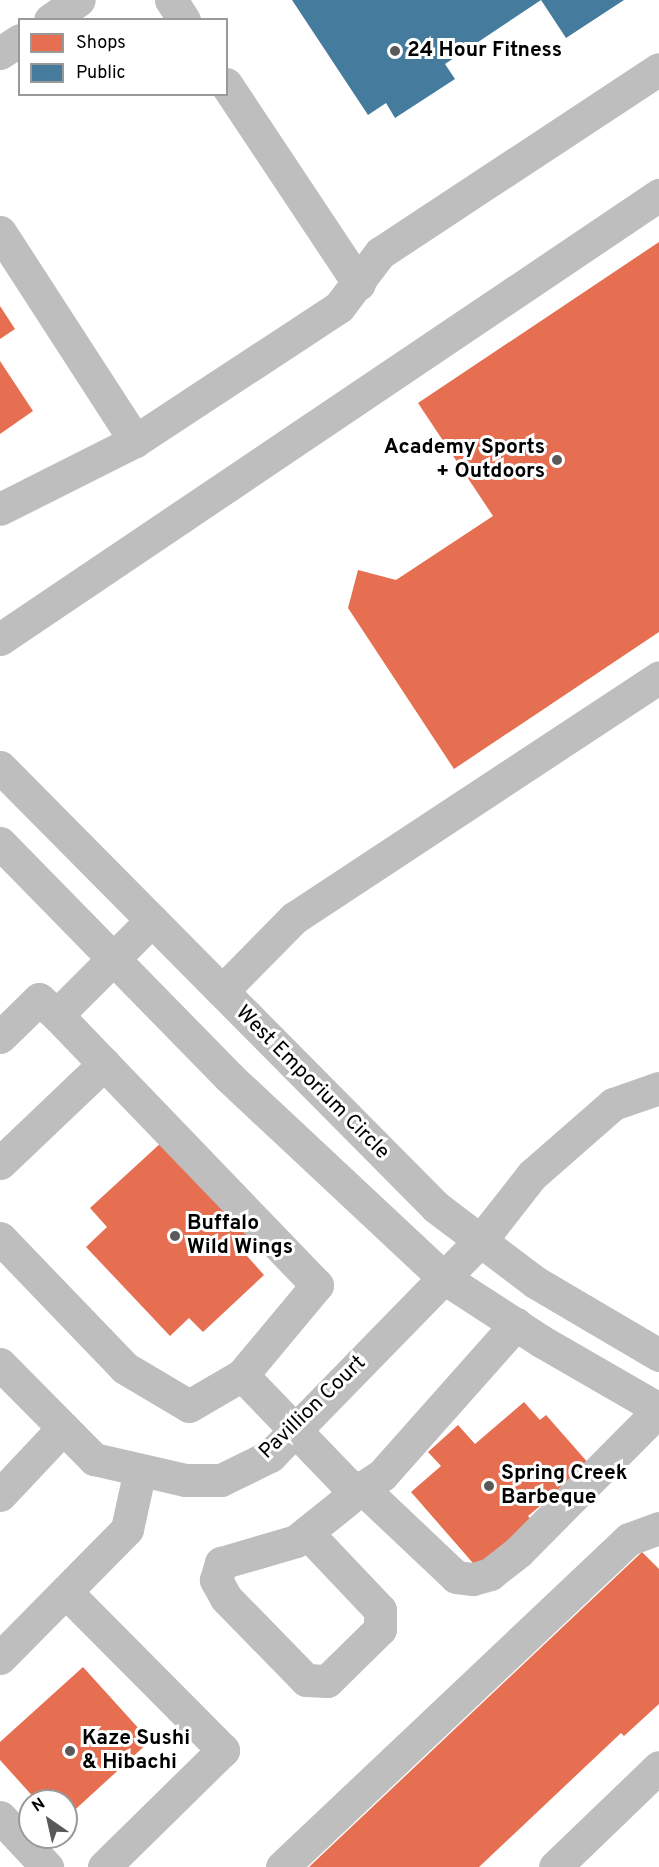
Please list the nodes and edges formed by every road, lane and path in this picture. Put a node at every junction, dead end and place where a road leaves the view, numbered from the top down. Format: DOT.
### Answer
graph roads {
  1 [pos="79,0"];
  2 [pos="171,0"];
  3 [pos="53,18"];
  4 [pos="182,18"];
  5 [pos="18,41"];
  6 [pos="0,53"];
  7 [pos="659,69"];
  8 [pos="228,87"];
  9 [pos="659,195"];
  10 [pos="0,232"];
  11 [pos="359,284"];
  12 [pos="135,441"];
  13 [pos="0,509"];
  14 [pos="0,639"];
  15 [pos="659,678"];
  16 [pos="0,767"];
  17 [pos="0,843"];
  18 [pos="152,920"];
  19 [pos="115,960"];
  20 [pos="222,991"];
  21 [pos="57,1015"];
  22 [pos="0,1037"];
  23 [pos="104,1064"];
  24 [pos="659,1088"];
  25 [pos="0,1163"];
  26 [pos="0,1238"];
  27 [pos="481,1240"];
  28 [pos="444,1278"];
  29 [pos="516,1324"];
  30 [pos="659,1355"];
  31 [pos="0,1364"];
  32 [pos="242,1375"];
  33 [pos="659,1410"];
  34 [pos="63,1428"];
  35 [pos="296,1430"];
  36 [pos="140,1470"];
  37 [pos="4,1482"];
  38 [pos="362,1488"];
  39 [pos="659,1528"];
  40 [pos="307,1533"];
  41 [pos="66,1592"];
  42 [pos="0,1658"];
  43 [pos="659,1767"];
  44 [pos="0,1817"];
  45 [pos="47,1867"];
  46 [pos="104,1867"];
  47 [pos="282,1867"];
  48 [pos="555,1867"];
  1 -- 3 [label="street"];
  2 -- 4 [label="street"];
  5 -- 6 [label="street"];
  7 -- 11 [label="street"];
  8 -- 11 [label="street"];
  9 -- 14 [label="street"];
  10 -- 12 [label="street"];
  11 -- 12 [label="street"];
  12 -- 13 [label="street"];
  15 -- 20 [label="street"];
  16 -- 18 [label="street, West Emporium Circle"];
  17 -- 19 [label="street"];
  18 -- 19 [label="street"];
  18 -- 20 [label="street, West Emporium Circle"];
  19 -- 21 [label="street"];
  19 -- 28 [label="street"];
  20 -- 27 [label="street, West Emporium Circle"];
  21 -- 22 [label="street"];
  21 -- 23 [label="street"];
  23 -- 25 [label="street"];
  23 -- 32 [label="street"];
  24 -- 27 [label="street, Pavillion Court"];
  26 -- 32 [label="street"];
  27 -- 28 [label="street, Pavillion Court"];
  27 -- 30 [label="street, West Emporium Circle"];
  28 -- 29 [label="street"];
  28 -- 35 [label="street, Pavillion Court"];
  29 -- 33 [label="street"];
  29 -- 38 [label="street"];
  31 -- 34 [label="street, Pavillion Court"];
  32 -- 35 [label="street"];
  33 -- 38 [label="street"];
  34 -- 36 [label="street, Pavillion Court"];
  34 -- 37 [label="street"];
  35 -- 36 [label="street, Pavillion Court"];
  35 -- 38 [label="street"];
  36 -- 41 [label="street"];
  38 -- 40 [label="street"];
  39 -- 47 [label="street"];
  40 -- 40 [label="street"];
  41 -- 42 [label="street"];
  41 -- 46 [label="street"];
  43 -- 48 [label="street"];
  44 -- 45 [label="street"];
}
